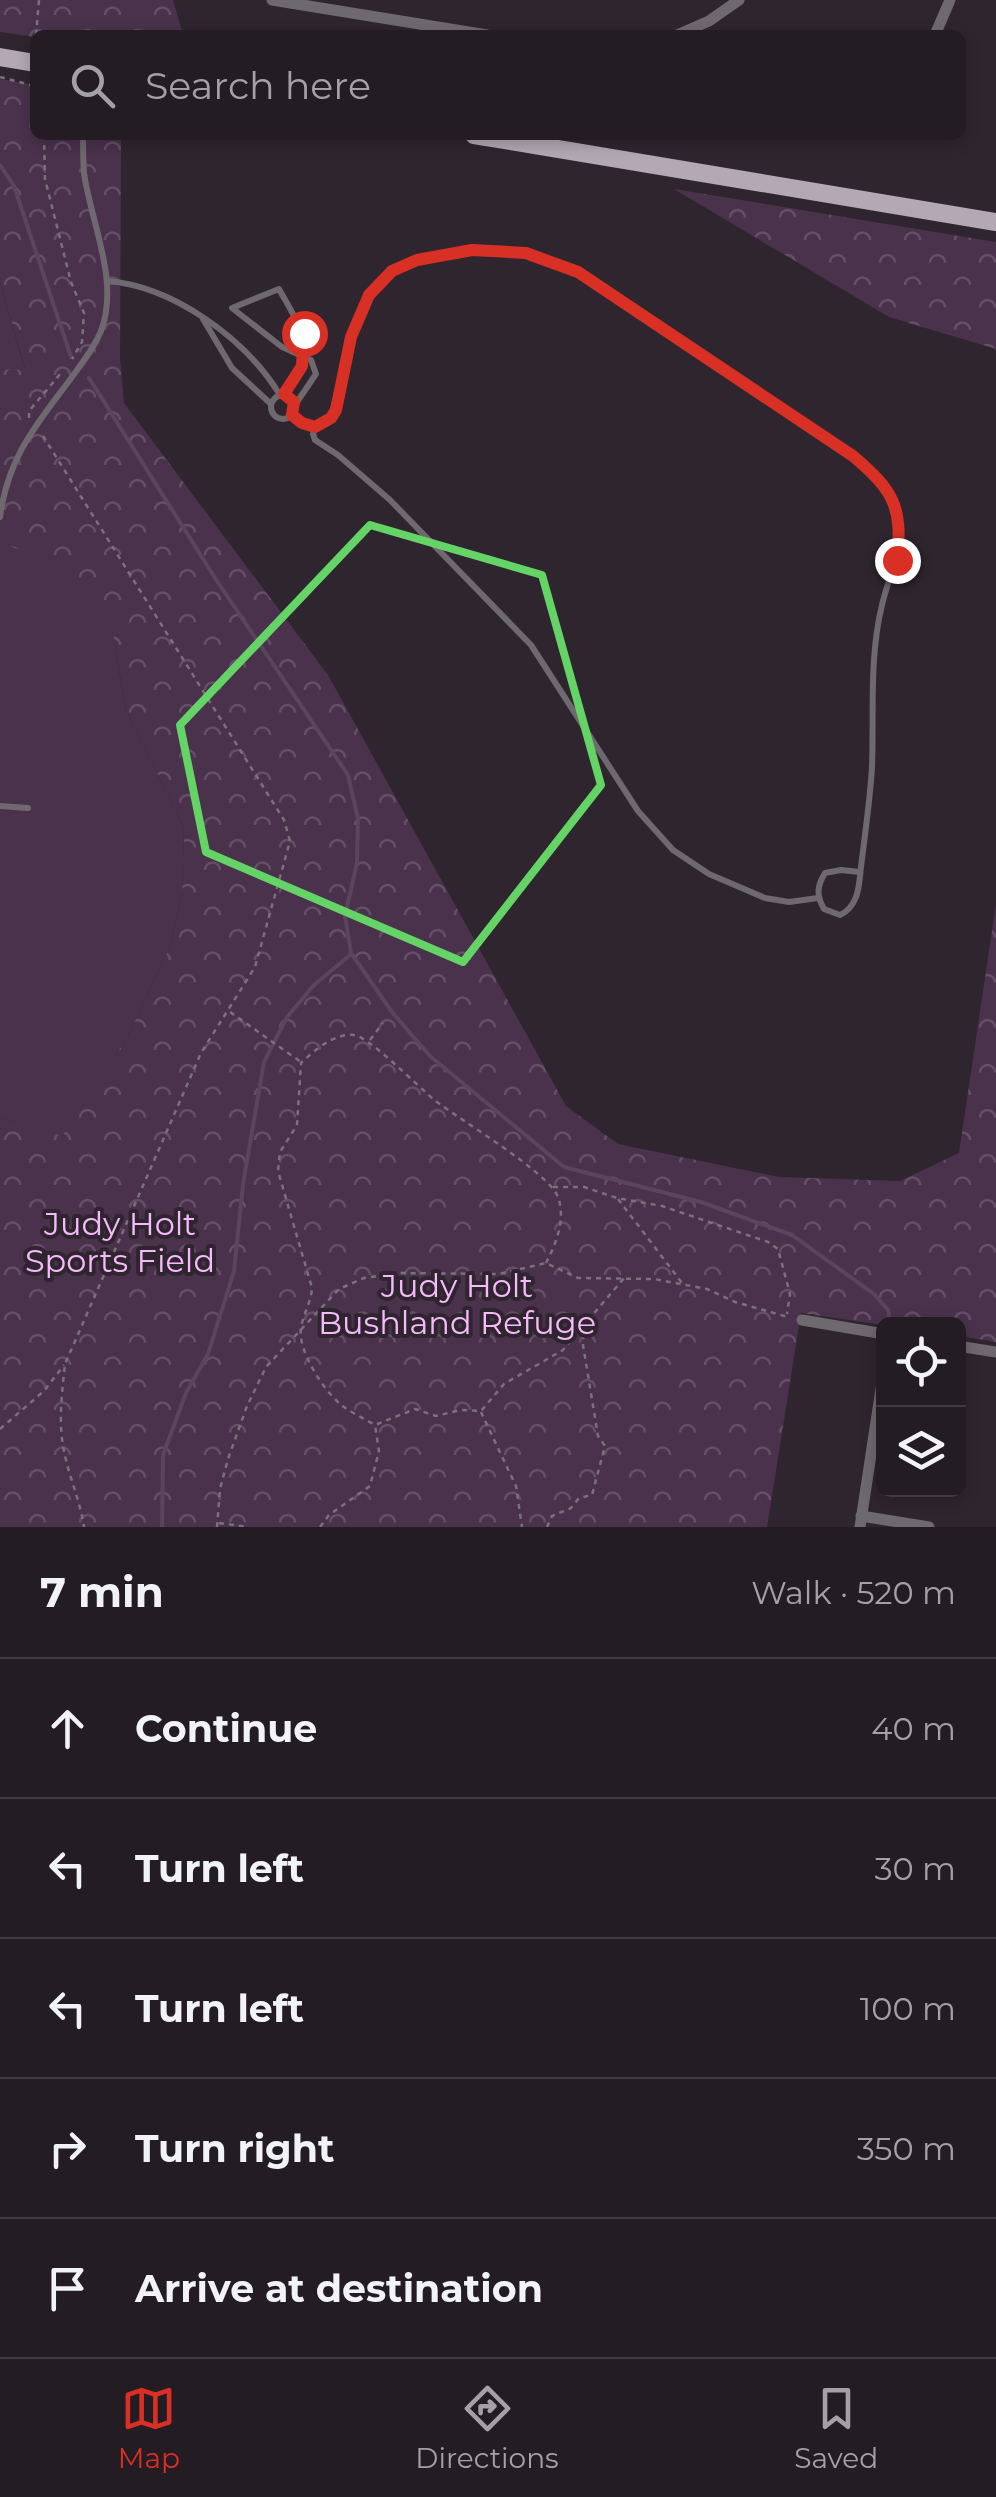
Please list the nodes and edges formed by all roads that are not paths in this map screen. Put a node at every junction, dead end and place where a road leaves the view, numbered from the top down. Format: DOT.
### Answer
graph roads {
  1 [pos="272,0"];
  2 [pos="739,0"];
  3 [pos="950,0"];
  4 [pos="457,30"];
  5 [pos="688,30"];
  6 [pos="937,30"];
  7 [pos="0,57"];
  8 [pos="30,62"];
  9 [pos="83,140"];
  10 [pos="504,140"];
  11 [pos="996,222"];
  12 [pos="108,282"];
  13 [pos="203,318"];
  14 [pos="303,355"];
  15 [pos="282,395"];
  16 [pos="271,404"];
  17 [pos="295,406"];
  18 [pos="292,415"];
  19 [pos="315,427"];
  20 [pos="0,517"];
  21 [pos="0,806"];
  22 [pos="28,808"];
  23 [pos="860,872"];
  24 [pos="818,898"];
  25 [pos="802,1320"];
  26 [pos="876,1333"];
  27 [pos="966,1347"];
  28 [pos="996,1352"];
  29 [pos="878,1407"];
  30 [pos="861,1521"];
  31 [pos="930,1527"];
  1 -- 4 [label="street"];
  2 -- 5 [label="street"];
  3 -- 6 [label="street"];
  7 -- 8 [label="main road"];
  9 -- 12 [label="lane"];
  10 -- 11 [label="main road"];
  12 -- 13 [label="lane"];
  12 -- 20 [label="lane"];
  13 -- 15 [label="lane"];
  13 -- 16 [label="lane"];
  14 -- 14 [label="lane"];
  14 -- 15 [label="lane"];
  14 -- 17 [label="lane"];
  15 -- 16 [label="lane"];
  15 -- 17 [label="lane"];
  16 -- 18 [label="lane"];
  17 -- 18 [label="lane"];
  18 -- 19 [label="lane"];
  19 -- 23 [label="lane"];
  19 -- 24 [label="lane"];
  21 -- 22 [label="lane"];
  23 -- 24 [label="lane"];
  23 -- 24 [label="lane"];
  25 -- 26 [label="street"];
  27 -- 28 [label="street"];
  29 -- 30 [label="street"];
  30 -- 31 [label="street"];
}
